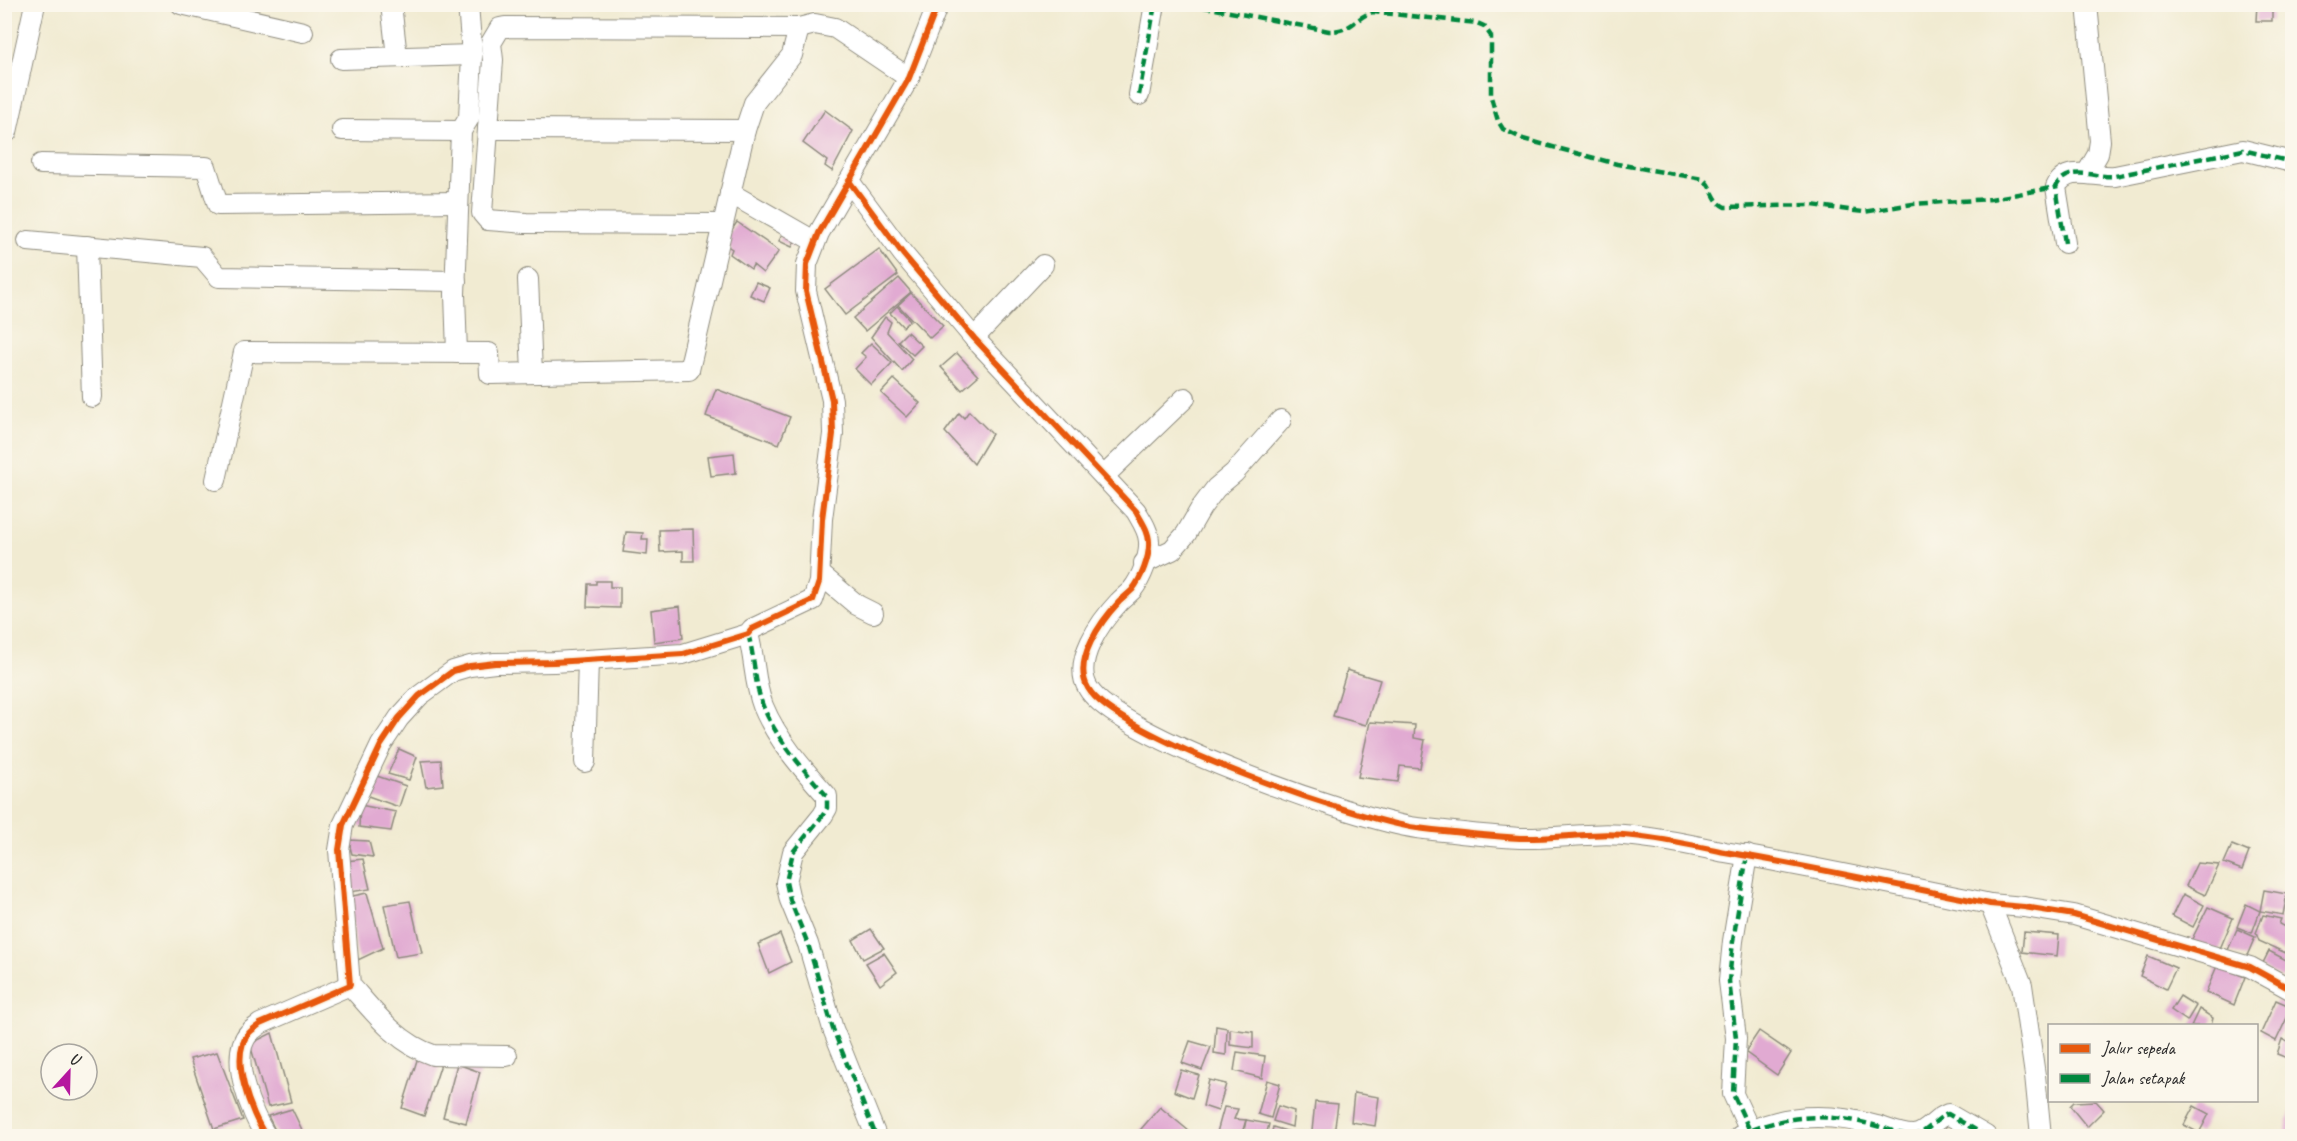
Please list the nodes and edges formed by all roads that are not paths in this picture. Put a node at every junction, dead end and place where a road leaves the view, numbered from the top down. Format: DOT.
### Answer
graph roads {
  1 [pos="35,4"];
  2 [pos="181,4"];
  3 [pos="391,4"];
  4 [pos="468,4"];
  5 [pos="938,4"];
  6 [pos="1155,4"];
  7 [pos="2086,4"];
  8 [pos="799,28"];
  9 [pos="303,32"];
  10 [pos="472,55"];
  11 [pos="396,57"];
  12 [pos="341,59"];
  13 [pos="909,78"];
  14 [pos="1139,95"];
  15 [pos="488,129"];
  16 [pos="342,130"];
  17 [pos="745,130"];
  18 [pos="461,131"];
  19 [pos="7,132"];
  20 [pos="2292,162"];
  21 [pos="42,164"];
  22 [pos="2088,173"];
  23 [pos="849,181"];
  24 [pos="730,194"];
  25 [pos="458,202"];
  26 [pos="723,224"];
  27 [pos="28,241"];
  28 [pos="814,241"];
  29 [pos="2065,243"];
  30 [pos="87,246"];
  31 [pos="1043,265"];
  32 [pos="528,279"];
  33 [pos="456,281"];
  34 [pos="974,338"];
  35 [pos="457,353"];
  36 [pos="532,373"];
  37 [pos="92,397"];
  38 [pos="1185,398"];
  39 [pos="1281,420"];
  40 [pos="1104,476"];
  41 [pos="216,480"];
  42 [pos="1144,563"];
  43 [pos="820,574"];
  44 [pos="873,613"];
  45 [pos="748,634"];
  46 [pos="588,660"];
  47 [pos="585,762"];
  48 [pos="1747,855"];
  49 [pos="1989,904"];
  50 [pos="350,985"];
  51 [pos="2292,990"];
  52 [pos="507,1056"];
  53 [pos="1745,1134"];
  54 [pos="266,1137"];
  55 [pos="876,1137"];
  56 [pos="1986,1137"];
  57 [pos="2041,1137"];
  1 -- 19 [label="street"];
  2 -- 9 [label="street"];
  3 -- 11 [label="street"];
  4 -- 10 [label="street"];
  5 -- 13 [label="street"];
  6 -- 14 [label="street"];
  7 -- 22 [label="street"];
  8 -- 13 [label="street"];
  8 -- 15 [label="street"];
  8 -- 17 [label="street"];
  10 -- 11 [label="street"];
  10 -- 18 [label="street"];
  11 -- 12 [label="street"];
  13 -- 23 [label="street"];
  15 -- 17 [label="street"];
  15 -- 26 [label="street"];
  16 -- 18 [label="street"];
  17 -- 24 [label="street"];
  18 -- 25 [label="street"];
  20 -- 22 [label="street"];
  21 -- 25 [label="street"];
  22 -- 29 [label="street"];
  23 -- 28 [label="street"];
  23 -- 34 [label="street"];
  24 -- 26 [label="street"];
  24 -- 28 [label="street"];
  25 -- 33 [label="street"];
  26 -- 36 [label="street"];
  27 -- 30 [label="street"];
  28 -- 43 [label="street"];
  30 -- 33 [label="street"];
  30 -- 37 [label="street"];
  31 -- 34 [label="street"];
  32 -- 36 [label="street"];
  33 -- 35 [label="street"];
  34 -- 40 [label="street"];
  35 -- 36 [label="street"];
  35 -- 41 [label="street"];
  38 -- 40 [label="street"];
  39 -- 42 [label="street"];
  40 -- 42 [label="street"];
  42 -- 48 [label="street"];
  43 -- 44 [label="street"];
  43 -- 45 [label="street"];
  45 -- 46 [label="street"];
  45 -- 55 [label="street"];
  46 -- 47 [label="street"];
  46 -- 50 [label="street"];
  48 -- 49 [label="street"];
  48 -- 53 [label="street"];
  49 -- 51 [label="street"];
  49 -- 57 [label="street"];
  50 -- 52 [label="street"];
  50 -- 54 [label="street"];
  53 -- 56 [label="street"];
}
